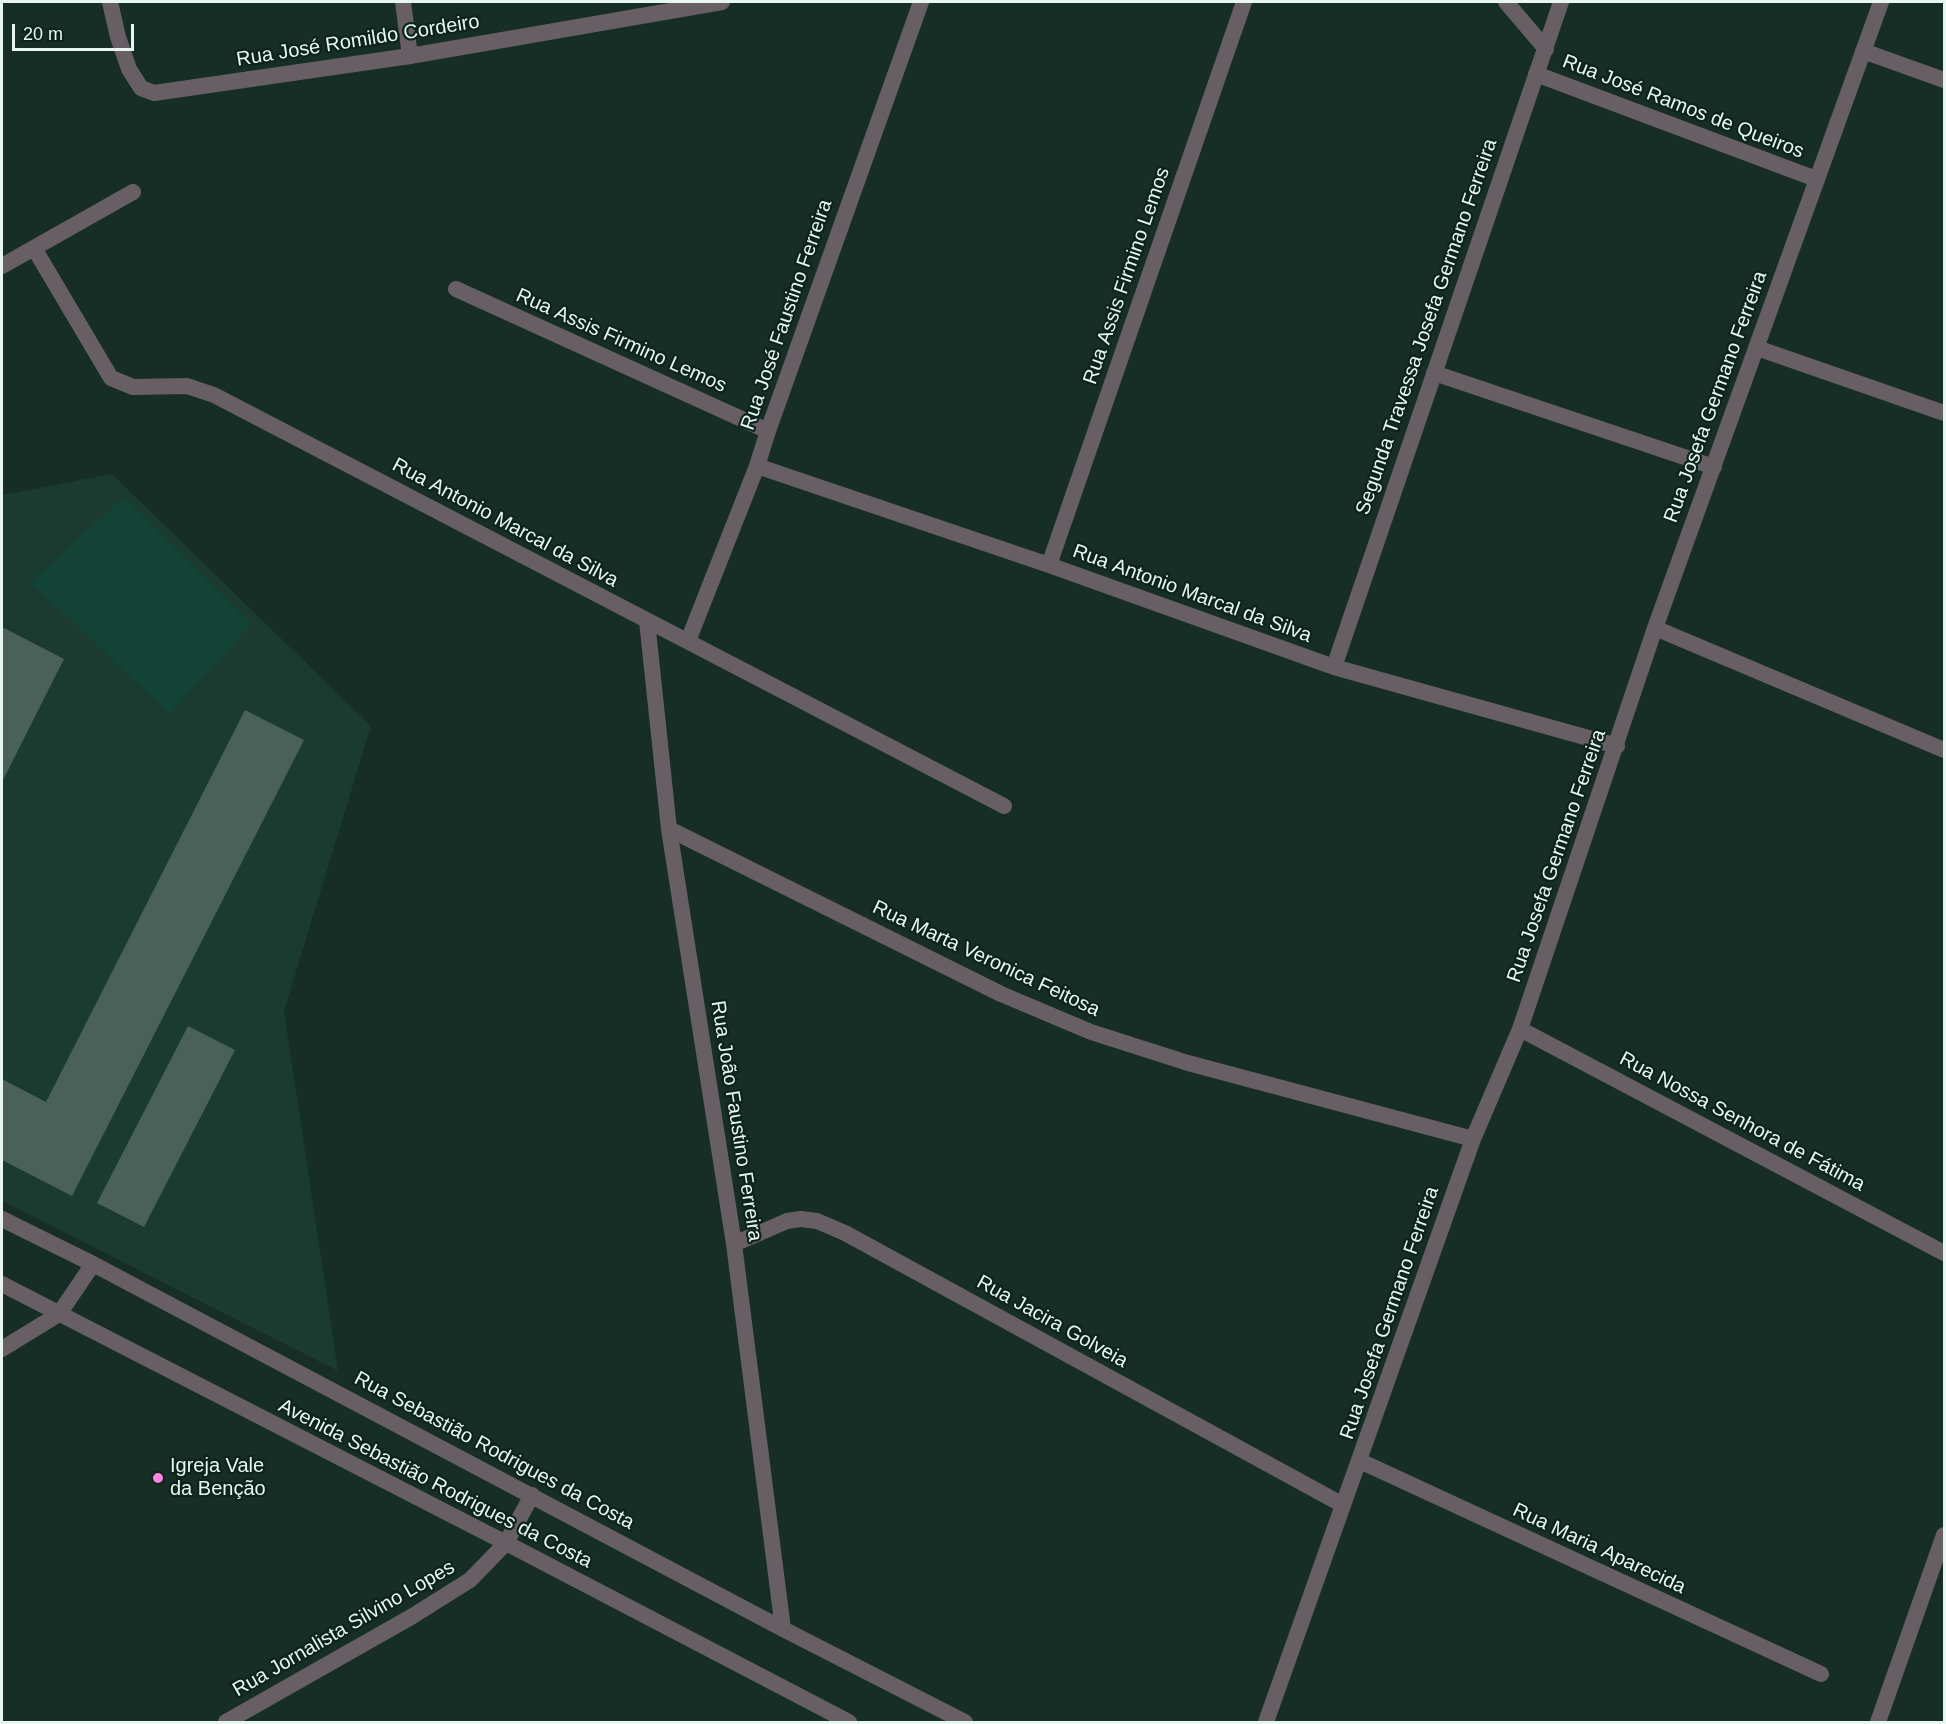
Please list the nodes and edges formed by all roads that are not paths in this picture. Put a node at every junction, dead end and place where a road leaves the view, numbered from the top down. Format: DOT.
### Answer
graph roads {
  1 [pos="110,2"];
  2 [pos="403,2"];
  3 [pos="722,2"];
  4 [pos="921,2"];
  5 [pos="1244,2"];
  6 [pos="1506,2"];
  7 [pos="1561,2"];
  8 [pos="1881,2"];
  9 [pos="1546,49"];
  10 [pos="1863,51"];
  11 [pos="410,56"];
  12 [pos="1536,74"];
  13 [pos="1944,80"];
  14 [pos="1816,179"];
  15 [pos="133,192"];
  16 [pos="34,248"];
  17 [pos="2,266"];
  18 [pos="456,289"];
  19 [pos="1757,348"];
  20 [pos="1434,372"];
  21 [pos="1944,412"];
  22 [pos="768,431"];
  23 [pos="757,466"];
  24 [pos="1714,467"];
  25 [pos="1049,565"];
  26 [pos="647,621"];
  27 [pos="1655,628"];
  28 [pos="688,641"];
  29 [pos="1334,667"];
  30 [pos="1617,746"];
  31 [pos="1944,750"];
  32 [pos="1004,806"];
  33 [pos="669,829"];
  34 [pos="1520,1029"];
  35 [pos="1473,1139"];
  36 [pos="2,1219"];
  37 [pos="734,1244"];
  38 [pos="1944,1253"];
  39 [pos="93,1264"];
  40 [pos="2,1284"];
  41 [pos="59,1314"];
  42 [pos="2,1349"];
  43 [pos="1360,1461"];
  44 [pos="532,1495"];
  45 [pos="1343,1505"];
  46 [pos="1944,1535"];
  47 [pos="506,1544"];
  48 [pos="783,1629"];
  49 [pos="1821,1674"];
  50 [pos="226,1722"];
  51 [pos="849,1722"];
  52 [pos="965,1722"];
  53 [pos="1266,1722"];
  54 [pos="1878,1722"];
  1 -- 11 [label="street, Rua José Romildo Cordeiro"];
  2 -- 11 [label="street"];
  3 -- 11 [label="street, Rua José Romildo Cordeiro"];
  4 -- 22 [label="street, Rua José Faustino Ferreira"];
  5 -- 25 [label="street, Rua Assis Firmino Lemos"];
  6 -- 9 [label="street"];
  7 -- 9 [label="street, Segunda Travessa Josefa Germano Ferreira"];
  8 -- 10 [label="street, Rua Josefa Germano Ferreira"];
  9 -- 12 [label="street, Segunda Travessa Josefa Germano Ferreira"];
  10 -- 13 [label="street"];
  10 -- 14 [label="street, Rua Josefa Germano Ferreira"];
  12 -- 14 [label="street, Rua José Ramos de Queiros"];
  12 -- 20 [label="street, Segunda Travessa Josefa Germano Ferreira"];
  14 -- 19 [label="street, Rua Josefa Germano Ferreira"];
  15 -- 16 [label="street"];
  16 -- 17 [label="street"];
  16 -- 26 [label="street, Rua Antonio Marcal da Silva"];
  18 -- 22 [label="street, Rua Assis Firmino Lemos"];
  19 -- 21 [label="street"];
  19 -- 24 [label="street, Rua Josefa Germano Ferreira"];
  20 -- 24 [label="street"];
  20 -- 29 [label="street, Segunda Travessa Josefa Germano Ferreira"];
  22 -- 23 [label="street, Rua José Faustino Ferreira"];
  23 -- 25 [label="street, Rua Antonio Marcal da Silva"];
  23 -- 28 [label="street, Rua José Faustino Ferreira"];
  24 -- 27 [label="street, Rua Josefa Germano Ferreira"];
  25 -- 29 [label="street, Rua Antonio Marcal da Silva"];
  26 -- 28 [label="street, Rua Antonio Marcal da Silva"];
  26 -- 33 [label="street, Rua João Faustino Ferreira"];
  27 -- 30 [label="street, Rua Josefa Germano Ferreira"];
  27 -- 31 [label="street"];
  28 -- 32 [label="street, Rua Antonio Marcal da Silva"];
  29 -- 30 [label="street, Rua Antonio Marcal da Silva"];
  30 -- 34 [label="street, Rua Josefa Germano Ferreira"];
  33 -- 35 [label="street, Rua Marta Veronica Feitosa"];
  33 -- 37 [label="street, Rua João Faustino Ferreira"];
  34 -- 35 [label="street, Rua Josefa Germano Ferreira"];
  34 -- 38 [label="street, Rua Nossa Senhora de Fátima"];
  35 -- 43 [label="street, Rua Josefa Germano Ferreira"];
  36 -- 39 [label="street, Rua Sebastião Rodrigues da Costa"];
  37 -- 45 [label="street, Rua Jacira Golveia"];
  37 -- 48 [label="street, Rua João Faustino Ferreira"];
  39 -- 41 [label="street"];
  39 -- 44 [label="street, Rua Sebastião Rodrigues da Costa"];
  40 -- 41 [label="street, Avenida Sebastião Rodrigues da Costa"];
  41 -- 42 [label="street"];
  41 -- 47 [label="street, Avenida Sebastião Rodrigues da Costa"];
  43 -- 45 [label="street, Rua Josefa Germano Ferreira"];
  43 -- 49 [label="street, Rua Maria Aparecida"];
  44 -- 47 [label="street, Rua Jornalista Silvino Lopes"];
  44 -- 48 [label="street, Rua Sebastião Rodrigues da Costa"];
  45 -- 53 [label="street, Rua Josefa Germano Ferreira"];
  46 -- 54 [label="street"];
  47 -- 50 [label="street, Rua Jornalista Silvino Lopes"];
  47 -- 51 [label="street, Avenida Sebastião Rodrigues da Costa"];
  48 -- 52 [label="street, Rua Sebastião Rodrigues da Costa"];
}
